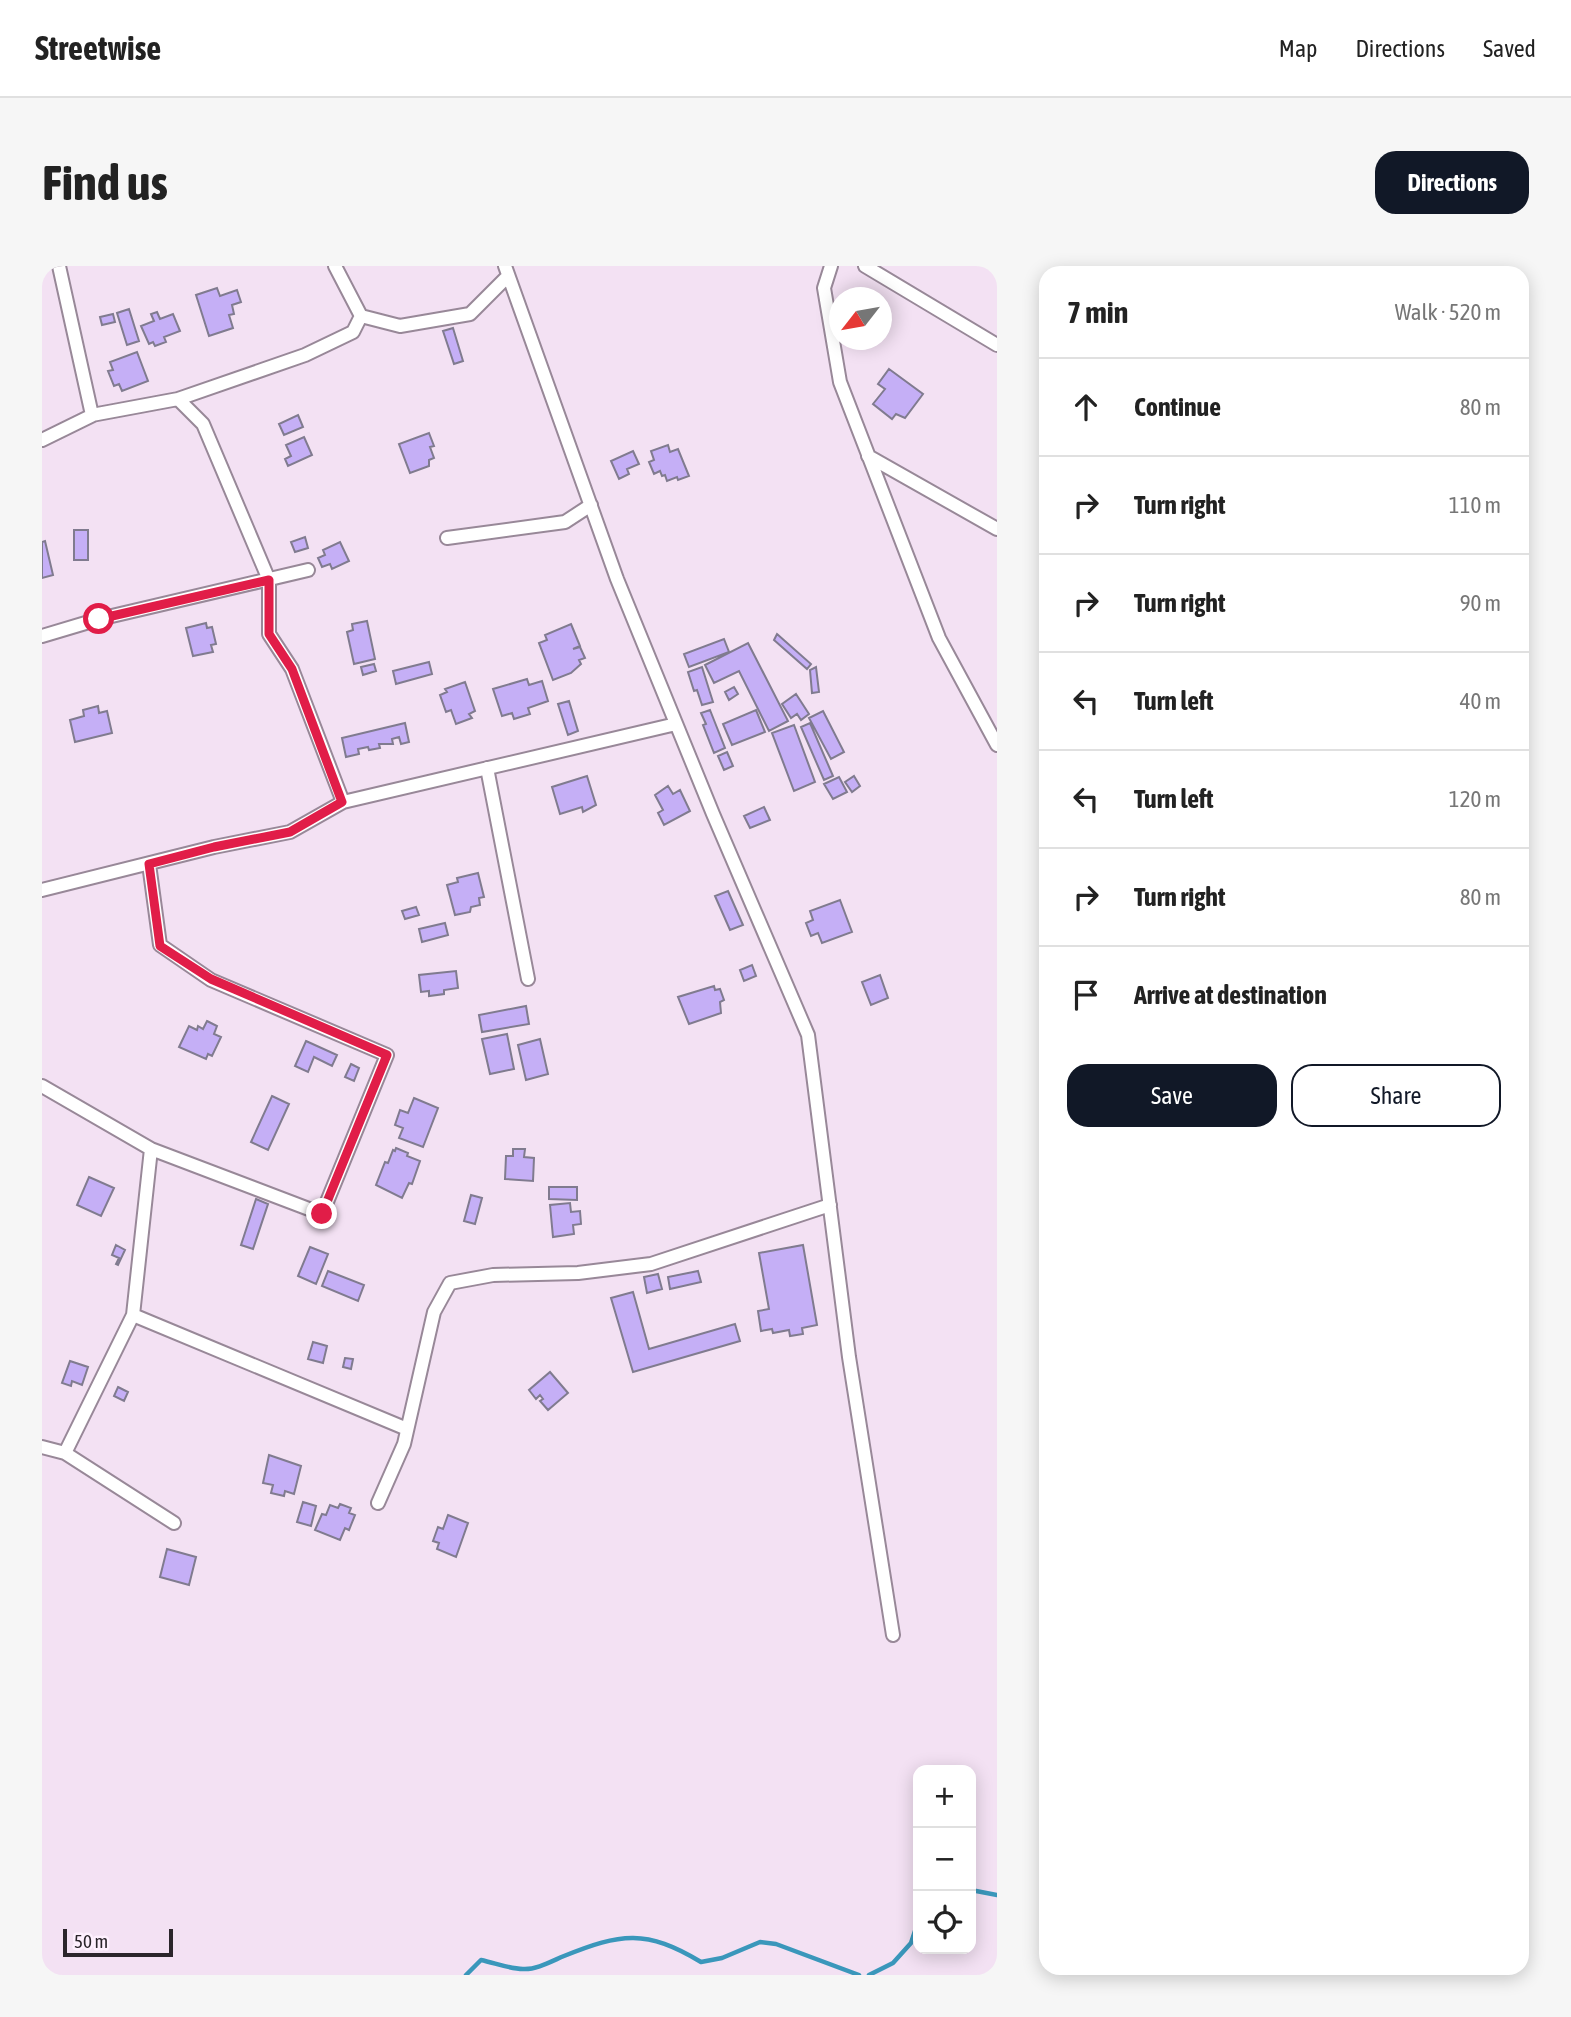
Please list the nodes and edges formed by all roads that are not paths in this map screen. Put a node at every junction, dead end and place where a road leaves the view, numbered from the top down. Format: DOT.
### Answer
graph roads {
  1 [pos="59,266"];
  2 [pos="335,266"];
  3 [pos="831,266"];
  4 [pos="865,266"];
  5 [pos="507,271"];
  6 [pos="361,316"];
  7 [pos="997,345"];
  8 [pos="178,399"];
  9 [pos="95,414"];
  10 [pos="42,440"];
  11 [pos="869,456"];
  12 [pos="591,505"];
  13 [pos="997,529"];
  14 [pos="447,538"];
  15 [pos="308,570"];
  16 [pos="269,580"];
  17 [pos="42,636"];
  18 [pos="677,724"];
  19 [pos="997,745"];
  20 [pos="487,768"];
  21 [pos="342,802"];
  22 [pos="149,864"];
  23 [pos="42,890"];
  24 [pos="528,978"];
  25 [pos="42,1086"];
  26 [pos="151,1149"];
  27 [pos="830,1205"];
  28 [pos="133,1315"];
  29 [pos="407,1429"];
  30 [pos="42,1447"];
  31 [pos="65,1453"];
  32 [pos="378,1503"];
  33 [pos="174,1522"];
  34 [pos="893,1635"];
  1 -- 9 [label="street"];
  2 -- 6 [label="street"];
  3 -- 11 [label="street"];
  4 -- 7 [label="street"];
  5 -- 6 [label="street"];
  5 -- 12 [label="street"];
  6 -- 8 [label="street"];
  8 -- 9 [label="street"];
  8 -- 16 [label="street"];
  9 -- 10 [label="street"];
  11 -- 13 [label="street"];
  11 -- 19 [label="street"];
  12 -- 14 [label="street"];
  12 -- 18 [label="street"];
  15 -- 16 [label="street"];
  16 -- 17 [label="street"];
  16 -- 21 [label="street"];
  18 -- 20 [label="street"];
  18 -- 27 [label="street"];
  20 -- 21 [label="street"];
  20 -- 24 [label="street"];
  21 -- 22 [label="street"];
  22 -- 23 [label="street"];
  22 -- 26 [label="street"];
  25 -- 26 [label="street"];
  26 -- 28 [label="street"];
  27 -- 29 [label="street"];
  27 -- 34 [label="street"];
  28 -- 29 [label="street"];
  28 -- 31 [label="street"];
  29 -- 32 [label="street"];
  30 -- 31 [label="street"];
  31 -- 33 [label="street"];
}
